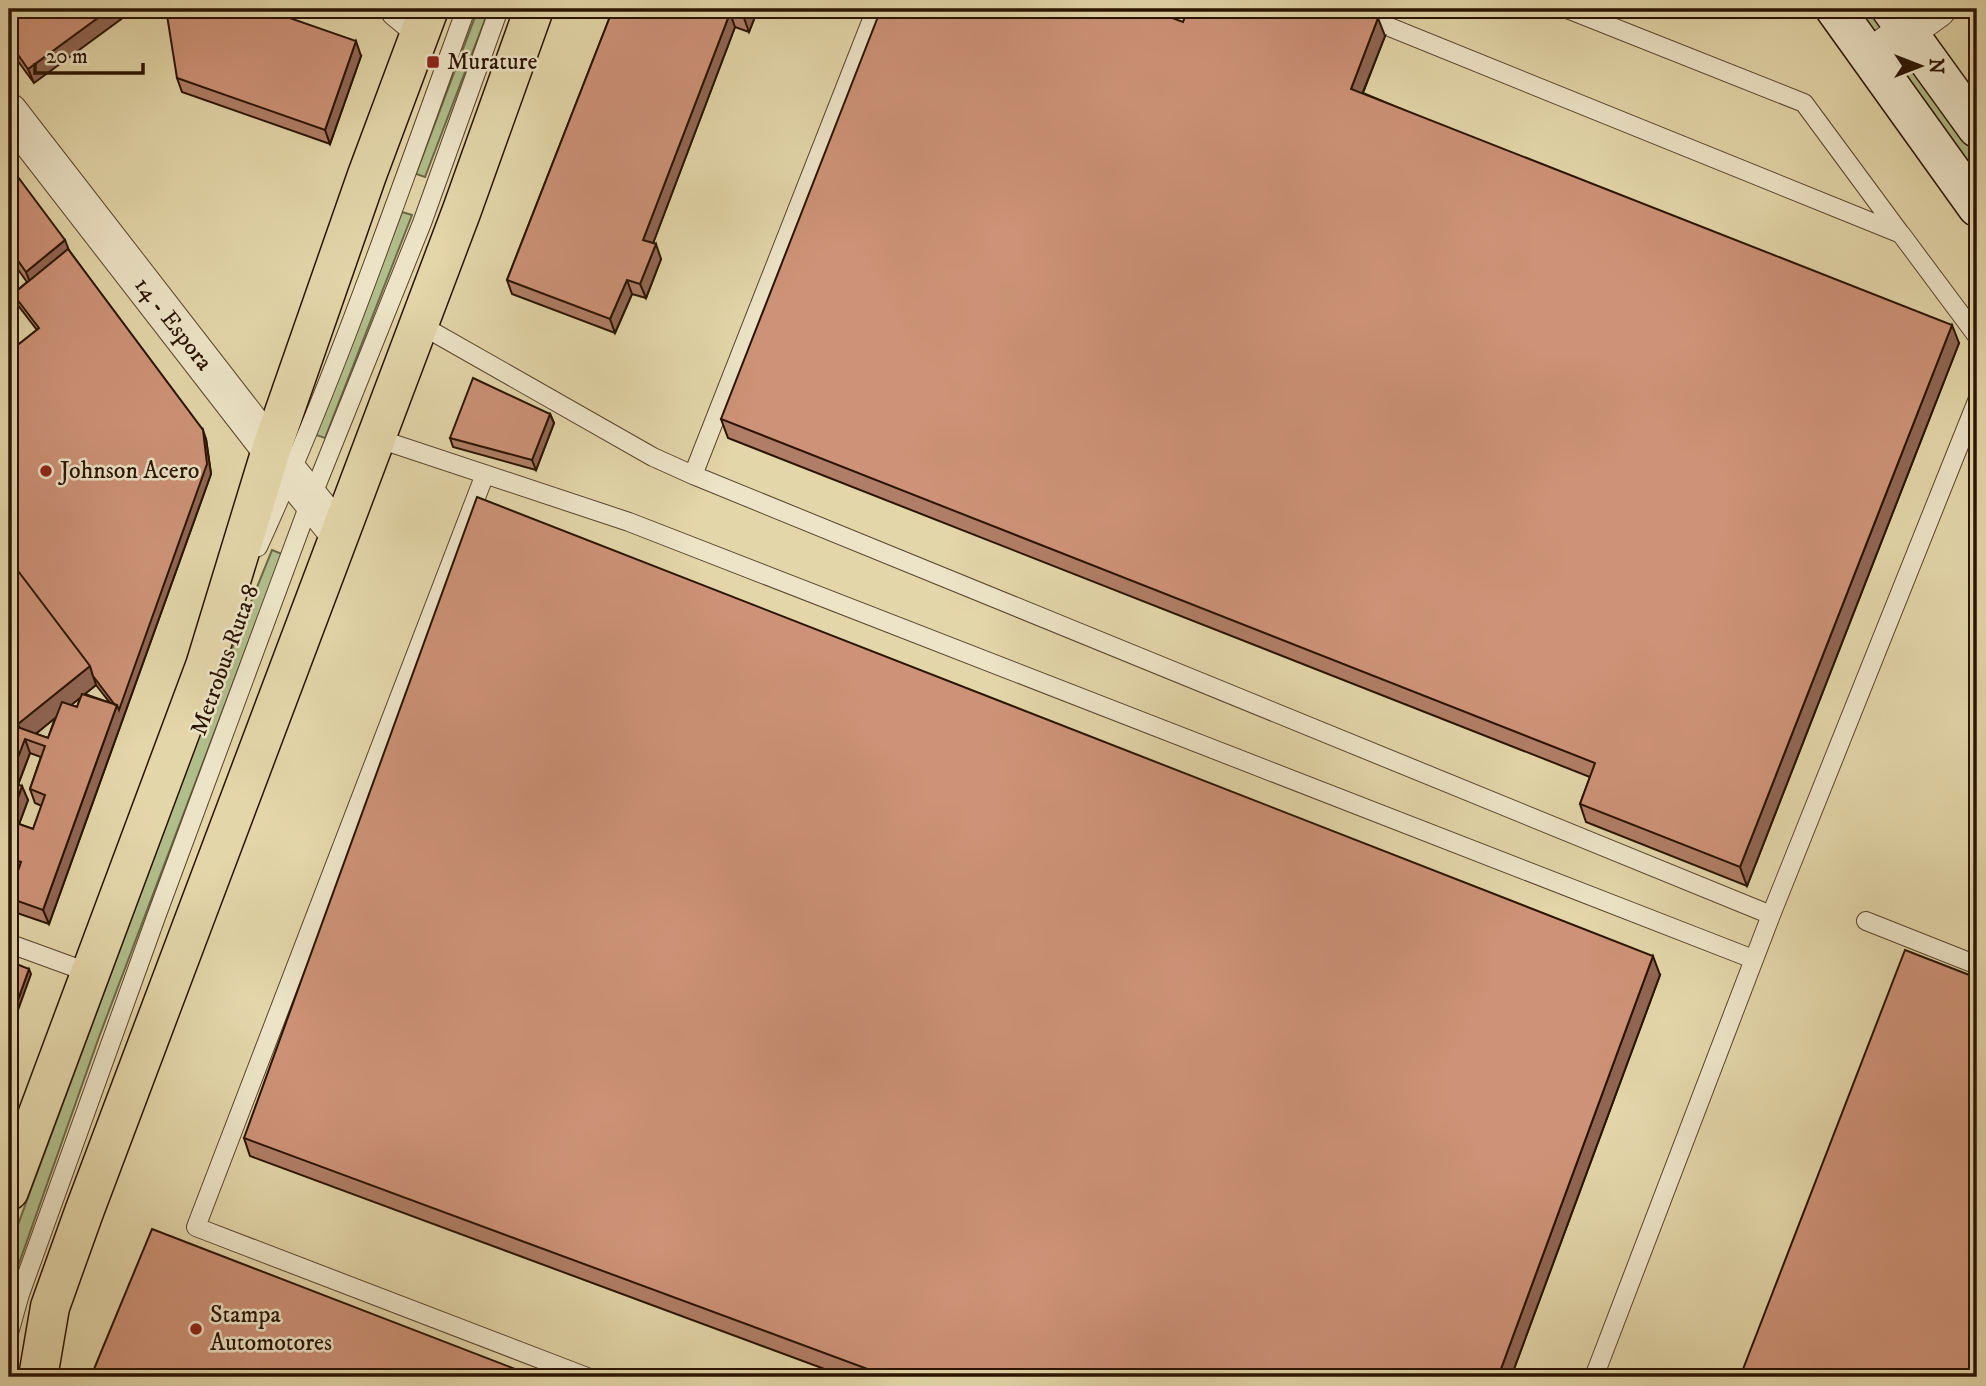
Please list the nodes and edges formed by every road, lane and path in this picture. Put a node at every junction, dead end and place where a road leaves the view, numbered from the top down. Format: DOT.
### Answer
graph roads {
  1 [pos="466,9"];
  2 [pos="499,9"];
  3 [pos="534,9"];
  4 [pos="876,9"];
  5 [pos="1345,9"];
  6 [pos="1567,9"];
  7 [pos="1835,9"];
  8 [pos="417,15"];
  9 [pos="1912,16"];
  10 [pos="1871,57"];
  11 [pos="9,112"];
  12 [pos="1977,128"];
  13 [pos="1977,207"];
  14 [pos="1901,234"];
  15 [pos="419,324"];
  16 [pos="1977,337"];
  17 [pos="1977,401"];
  18 [pos="376,438"];
  19 [pos="485,474"];
  20 [pos="291,475"];
  21 [pos="692,475"];
  22 [pos="339,534"];
  23 [pos="1771,915"];
  24 [pos="1866,921"];
  25 [pos="9,948"];
  26 [pos="1753,959"];
  27 [pos="1977,965"];
  28 [pos="90,973"];
  29 [pos="9,1191"];
  30 [pos="9,1333"];
  31 [pos="38,1377"];
  32 [pos="587,1377"];
  33 [pos="1594,1377"];
  1 -- 20 [label="lane, Metrobus Ruta 8"];
  2 -- 20 [label="lane, Metrobus Ruta 8"];
  3 -- 15 [label="main road"];
  4 -- 21 [label="lane"];
  5 -- 14 [label="lane"];
  6 -- 14 [label="lane"];
  7 -- 10 [label="main road"];
  8 -- 20 [label="main road"];
  9 -- 10 [label="street"];
  9 -- 12 [label="main road"];
  10 -- 13 [label="main road"];
  11 -- 20 [label="street, 14 - Espora"];
  14 -- 16 [label="lane"];
  15 -- 18 [label="main road"];
  15 -- 21 [label="lane"];
  17 -- 23 [label="lane"];
  18 -- 19 [label="lane"];
  18 -- 22 [label="main road"];
  19 -- 26 [label="lane"];
  19 -- 32 [label="lane"];
  20 -- 22 [label="street, 14 - Espora"];
  20 -- 28 [label="main road"];
  20 -- 30 [label="lane, Metrobus Ruta 8"];
  21 -- 23 [label="lane"];
  22 -- 31 [label="main road"];
  23 -- 26 [label="lane"];
  24 -- 27 [label="lane"];
  25 -- 28 [label="lane"];
  26 -- 33 [label="lane"];
  28 -- 29 [label="main road"];
}
